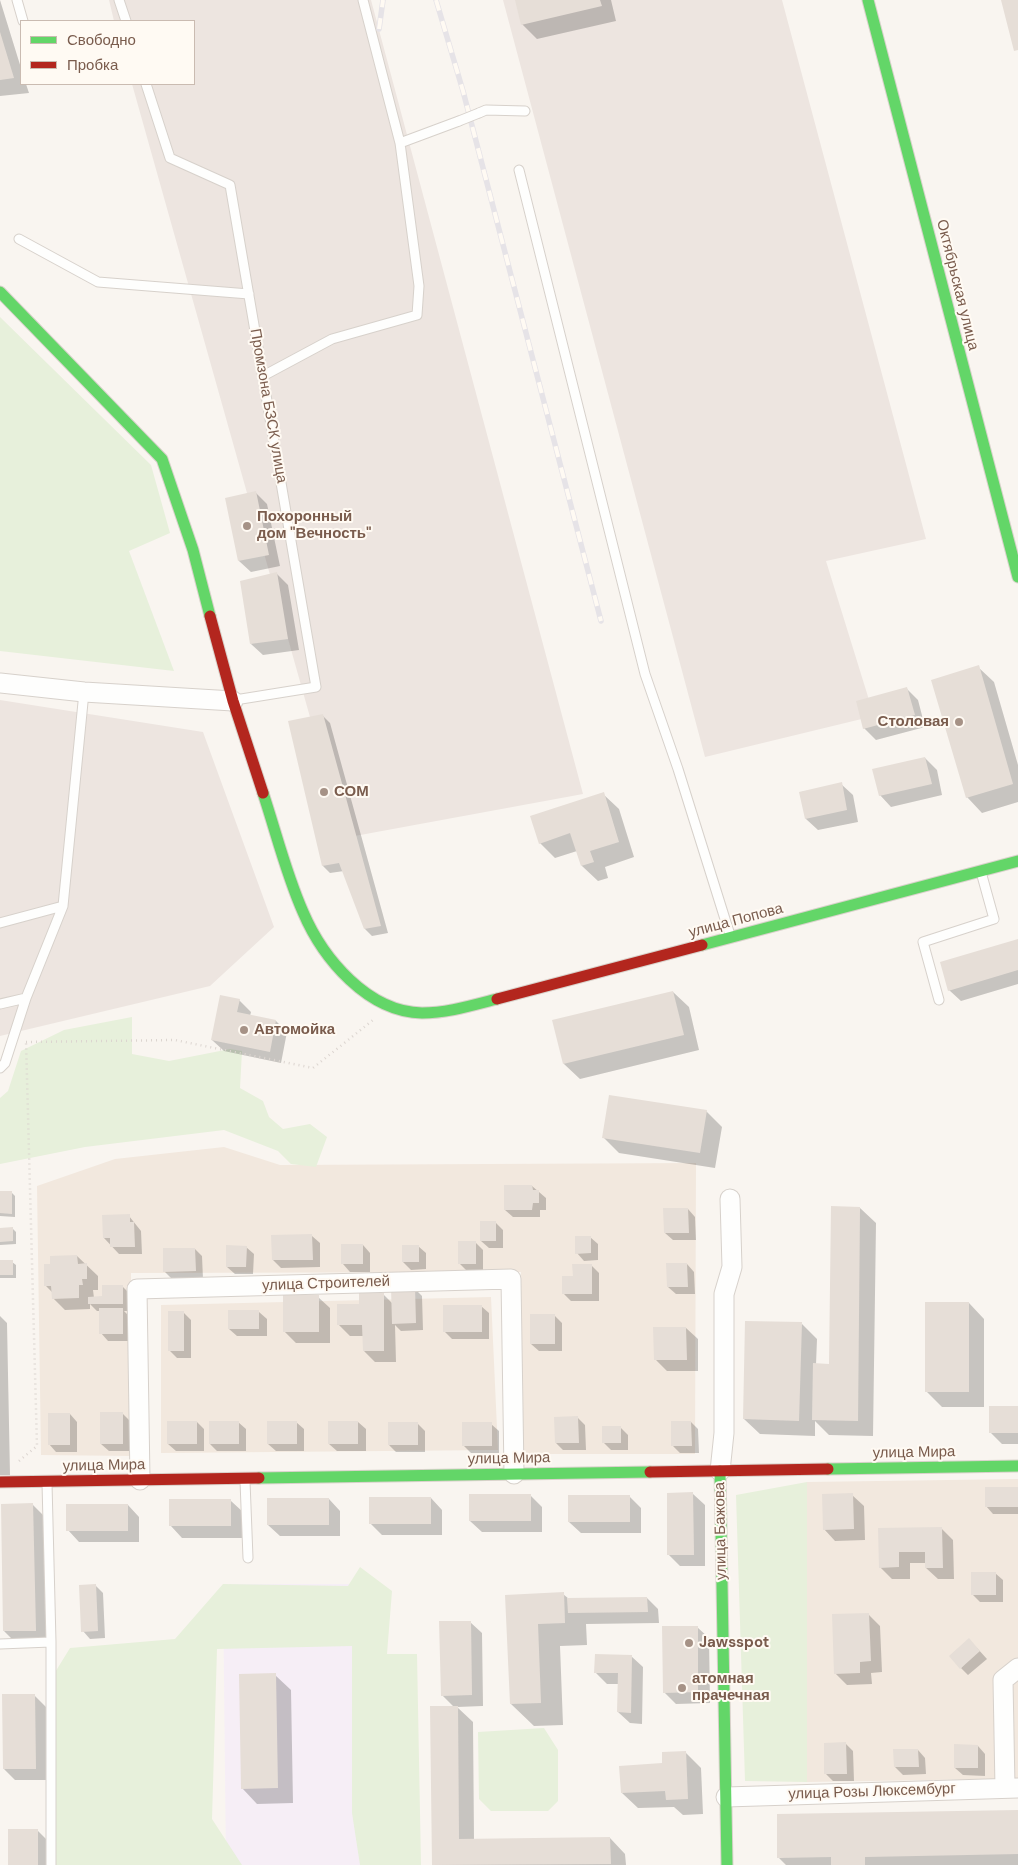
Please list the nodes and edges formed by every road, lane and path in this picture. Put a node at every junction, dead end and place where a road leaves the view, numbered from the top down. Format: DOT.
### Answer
graph roads {
  1 [pos="17,0"];
  2 [pos="119,0"];
  3 [pos="363,0"];
  4 [pos="868,0"];
  5 [pos="23,20"];
  6 [pos="126,20"];
  7 [pos="146,85"];
  8 [pos="525,111"];
  9 [pos="400,143"];
  10 [pos="519,170"];
  11 [pos="19,239"];
  12 [pos="0,292"];
  13 [pos="249,294"];
  14 [pos="263,376"];
  15 [pos="1015,552"];
  16 [pos="1018,577"];
  17 [pos="0,683"];
  18 [pos="84,692"];
  19 [pos="233,701"];
  20 [pos="1018,861"];
  21 [pos="981,872"];
  22 [pos="63,906"];
  23 [pos="0,922"];
  24 [pos="731,937"];
  25 [pos="26,998"];
  26 [pos="940,1000"];
  27 [pos="0,1004"];
  28 [pos="389,1007"];
  29 [pos="26,1041"];
  30 [pos="2,1066"];
  31 [pos="730,1199"];
  32 [pos="1018,1466"];
  33 [pos="720,1471"];
  34 [pos="514,1474"];
  35 [pos="245,1478"];
  36 [pos="140,1480"];
  37 [pos="0,1482"];
  38 [pos="16,1482"];
  39 [pos="47,1482"];
  40 [pos="248,1558"];
  41 [pos="51,1642"];
  42 [pos="0,1644"];
  43 [pos="1018,1668"];
  44 [pos="1011,1788"];
  45 [pos="726,1796"];
  46 [pos="51,1865"];
  47 [pos="727,1865"];
  1 -- 5 [label="lane"];
  2 -- 6 [label="lane"];
  3 -- 9 [label="lane"];
  4 -- 15 [label="street, Октябрьская улица"];
  7 -- 13 [label="lane, Промзона БЗСК улица"];
  8 -- 9 [label="lane, bridge"];
  9 -- 14 [label="lane"];
  10 -- 24 [label="lane"];
  11 -- 13 [label="lane"];
  12 -- 19 [label="street"];
  13 -- 14 [label="lane, Промзона БЗСК улица"];
  14 -- 19 [label="lane, Промзона БЗСК улица"];
  15 -- 16 [label="street, Октябрьская улица"];
  17 -- 18 [label="street"];
  18 -- 19 [label="street"];
  18 -- 22 [label="lane"];
  19 -- 28 [label="street"];
  20 -- 21 [label="street, улица Попова"];
  21 -- 24 [label="street, улица Попова"];
  21 -- 26 [label="lane"];
  22 -- 23 [label="lane"];
  22 -- 25 [label="lane"];
  24 -- 28 [label="street, улица Попова"];
  25 -- 27 [label="lane"];
  25 -- 30 [label="lane"];
  28 -- 29 [label="path"];
  29 -- 30 [label="path"];
  29 -- 38 [label="path"];
  31 -- 33 [label="street, улица Бажова"];
  32 -- 33 [label="street, улица Мира"];
  33 -- 34 [label="street, улица Мира"];
  33 -- 45 [label="street, улица Бажова"];
  34 -- 35 [label="street, улица Мира"];
  34 -- 36 [label="street, улица Строителей"];
  35 -- 36 [label="street, улица Мира"];
  35 -- 40 [label="lane"];
  36 -- 39 [label="street, улица Мира"];
  37 -- 38 [label="street, улица Мира"];
  38 -- 39 [label="street, улица Мира"];
  39 -- 41 [label="lane"];
  41 -- 42 [label="lane"];
  41 -- 46 [label="lane"];
  43 -- 44 [label="street"];
  44 -- 45 [label="street, улица Розы Люксембург"];
  45 -- 47 [label="street, улица Бажова"];
}
